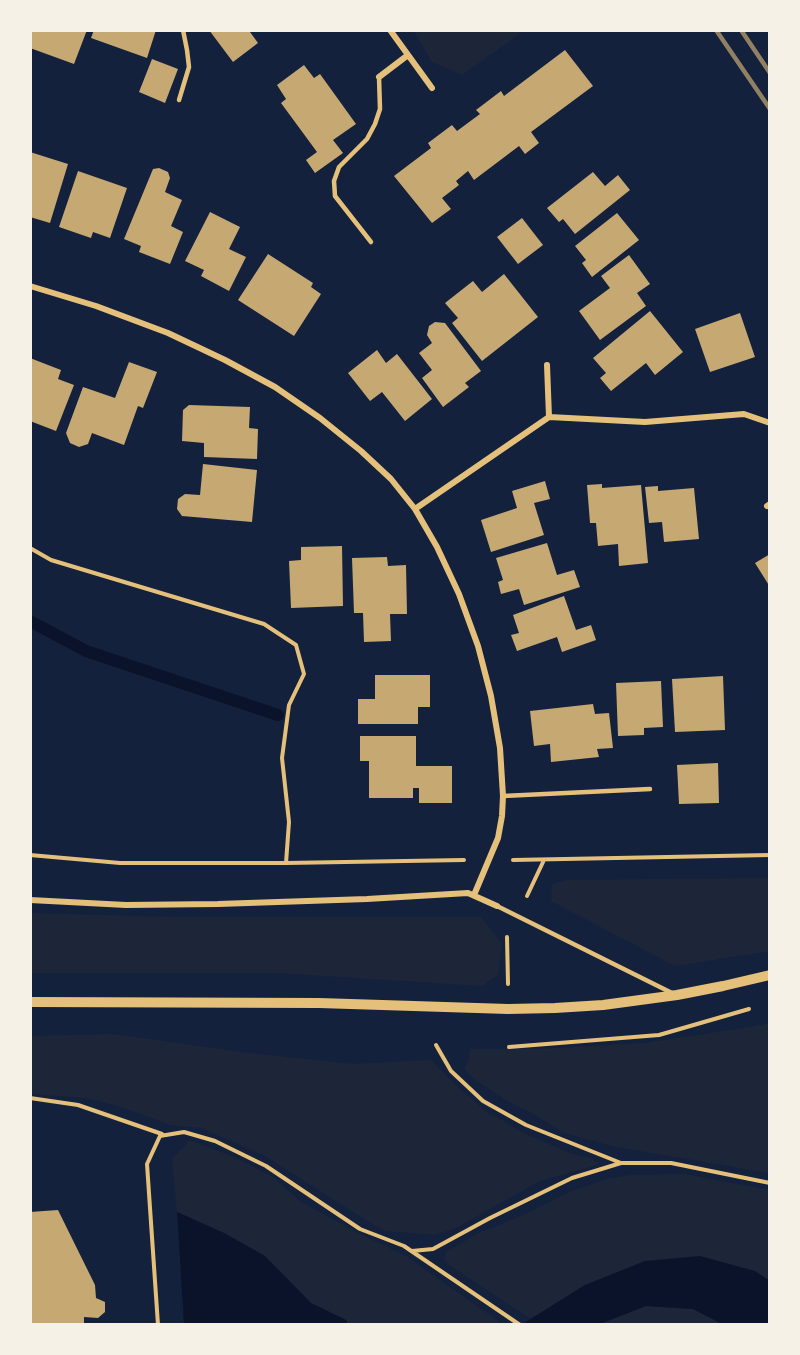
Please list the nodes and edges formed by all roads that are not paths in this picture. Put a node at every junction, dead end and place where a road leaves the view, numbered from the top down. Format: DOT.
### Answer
graph roads {
  1 [pos="183,30"];
  2 [pos="390,30"];
  3 [pos="408,55"];
  4 [pos="379,77"];
  5 [pos="432,87"];
  6 [pos="179,100"];
  7 [pos="371,242"];
  8 [pos="30,286"];
  9 [pos="547,365"];
  10 [pos="549,417"];
  11 [pos="770,423"];
  12 [pos="415,509"];
  13 [pos="650,789"];
  14 [pos="503,796"];
  15 [pos="474,895"];
  16 [pos="30,900"];
  17 [pos="497,906"];
  18 [pos="770,975"];
  19 [pos="677,995"];
  20 [pos="30,1002"];
  1 -- 6 [label="lane"];
  2 -- 3 [label="street"];
  3 -- 4 [label="street"];
  3 -- 5 [label="street"];
  4 -- 7 [label="lane"];
  8 -- 12 [label="street"];
  9 -- 10 [label="street"];
  10 -- 11 [label="street"];
  10 -- 12 [label="street"];
  12 -- 14 [label="street"];
  13 -- 14 [label="lane"];
  14 -- 15 [label="street"];
  15 -- 16 [label="street"];
  15 -- 17 [label="street"];
  17 -- 19 [label="lane"];
  18 -- 19 [label="street"];
  19 -- 20 [label="street"];
}
